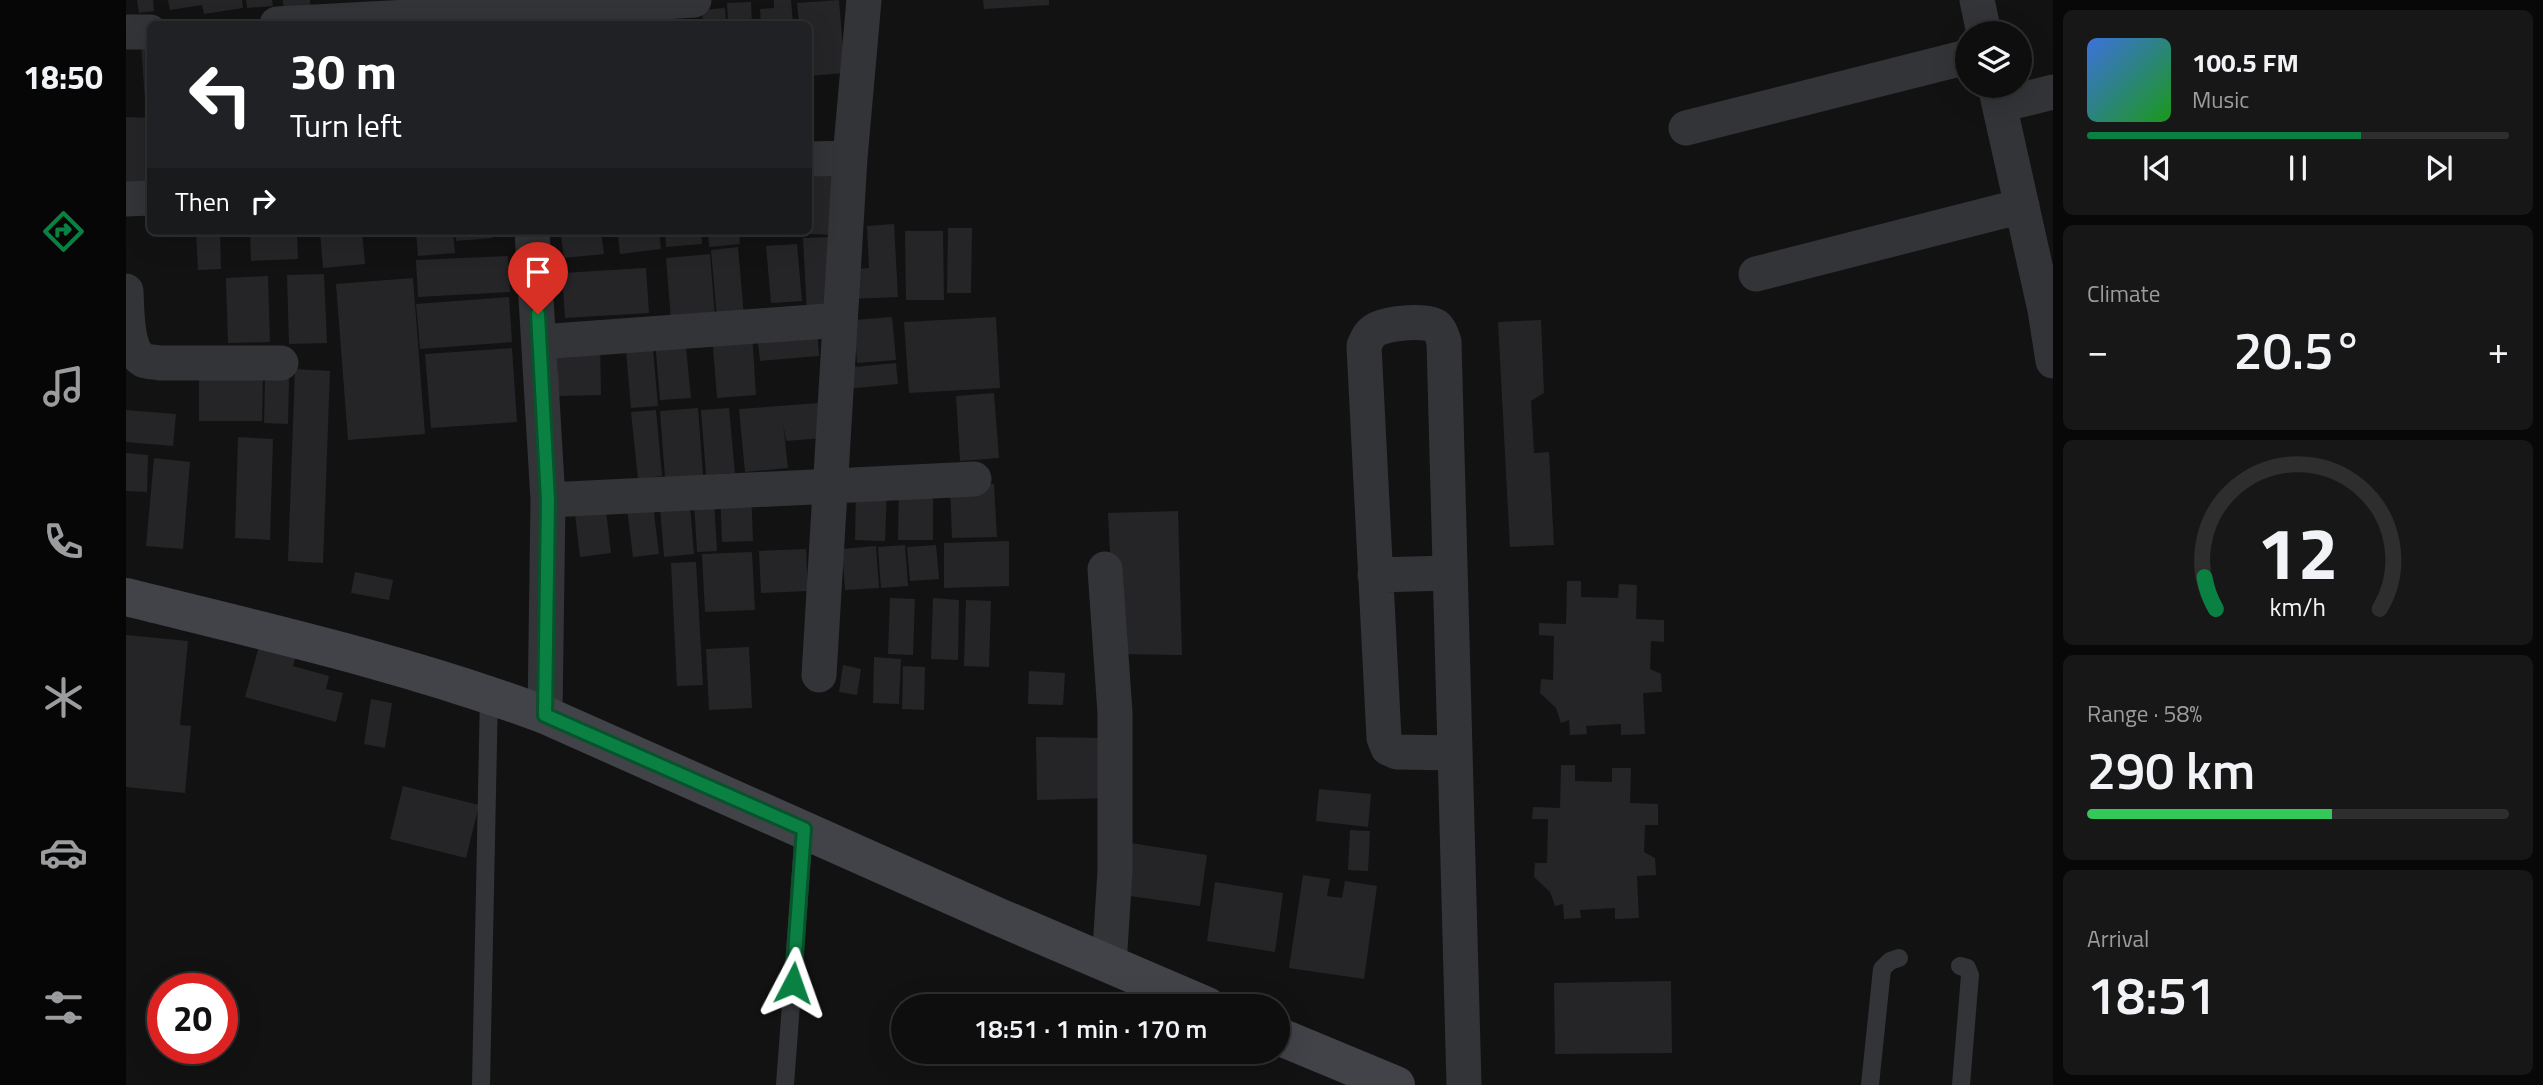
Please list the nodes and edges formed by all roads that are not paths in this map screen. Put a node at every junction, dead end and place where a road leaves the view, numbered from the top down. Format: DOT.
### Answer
graph roads {
  1 [pos="694,0"];
  2 [pos="863,0"];
  3 [pos="1977,0"];
  4 [pos="520,12"];
  5 [pos="338,21"];
  6 [pos="1981,21"];
  7 [pos="126,32"];
  8 [pos="147,32"];
  9 [pos="1955,60"];
  10 [pos="2053,92"];
  11 [pos="2032,93"];
  12 [pos="1999,98"];
  13 [pos="1686,128"];
  14 [pos="849,158"];
  15 [pos="812,159"];
  16 [pos="147,198"];
  17 [pos="126,199"];
  18 [pos="2022,206"];
  19 [pos="532,235"];
  20 [pos="1756,274"];
  21 [pos="126,291"];
  22 [pos="841,320"];
  23 [pos="540,342"];
  24 [pos="2053,361"];
  25 [pos="281,363"];
  26 [pos="974,479"];
  27 [pos="831,485"];
  28 [pos="548,500"];
  29 [pos="1105,569"];
  30 [pos="1450,573"];
  31 [pos="1376,575"];
  32 [pos="126,597"];
  33 [pos="820,675"];
  34 [pos="489,694"];
  35 [pos="545,715"];
  36 [pos="1455,753"];
  37 [pos="804,829"];
  38 [pos="1899,958"];
  39 [pos="1109,965"];
  40 [pos="1960,966"];
  41 [pos="1178,994"];
  42 [pos="1290,1041"];
  43 [pos="481,1085"];
  44 [pos="785,1085"];
  45 [pos="1396,1085"];
  46 [pos="1464,1085"];
  47 [pos="1870,1085"];
  48 [pos="1961,1085"];
  1 -- 4 [label="street"];
  2 -- 14 [label="street"];
  3 -- 6 [label="street"];
  4 -- 5 [label="street"];
  7 -- 8 [label="street"];
  9 -- 13 [label="street"];
  10 -- 11 [label="street"];
  12 -- 18 [label="street"];
  14 -- 15 [label="street"];
  14 -- 22 [label="street"];
  16 -- 17 [label="street"];
  18 -- 20 [label="street"];
  18 -- 24 [label="street"];
  19 -- 23 [label="street"];
  21 -- 25 [label="street"];
  22 -- 23 [label="street"];
  22 -- 27 [label="street"];
  23 -- 28 [label="street"];
  26 -- 27 [label="street"];
  27 -- 28 [label="street"];
  27 -- 33 [label="street"];
  28 -- 35 [label="street"];
  29 -- 39 [label="street"];
  30 -- 31 [label="street"];
  30 -- 31 [label="street"];
  30 -- 36 [label="street"];
  31 -- 36 [label="street"];
  32 -- 34 [label="main road"];
  34 -- 35 [label="main road"];
  34 -- 43 [label="lane"];
  35 -- 37 [label="main road"];
  36 -- 46 [label="street"];
  37 -- 39 [label="main road"];
  37 -- 44 [label="lane"];
  38 -- 47 [label="lane"];
  39 -- 41 [label="main road"];
  40 -- 48 [label="lane"];
  42 -- 45 [label="main road"];
}
